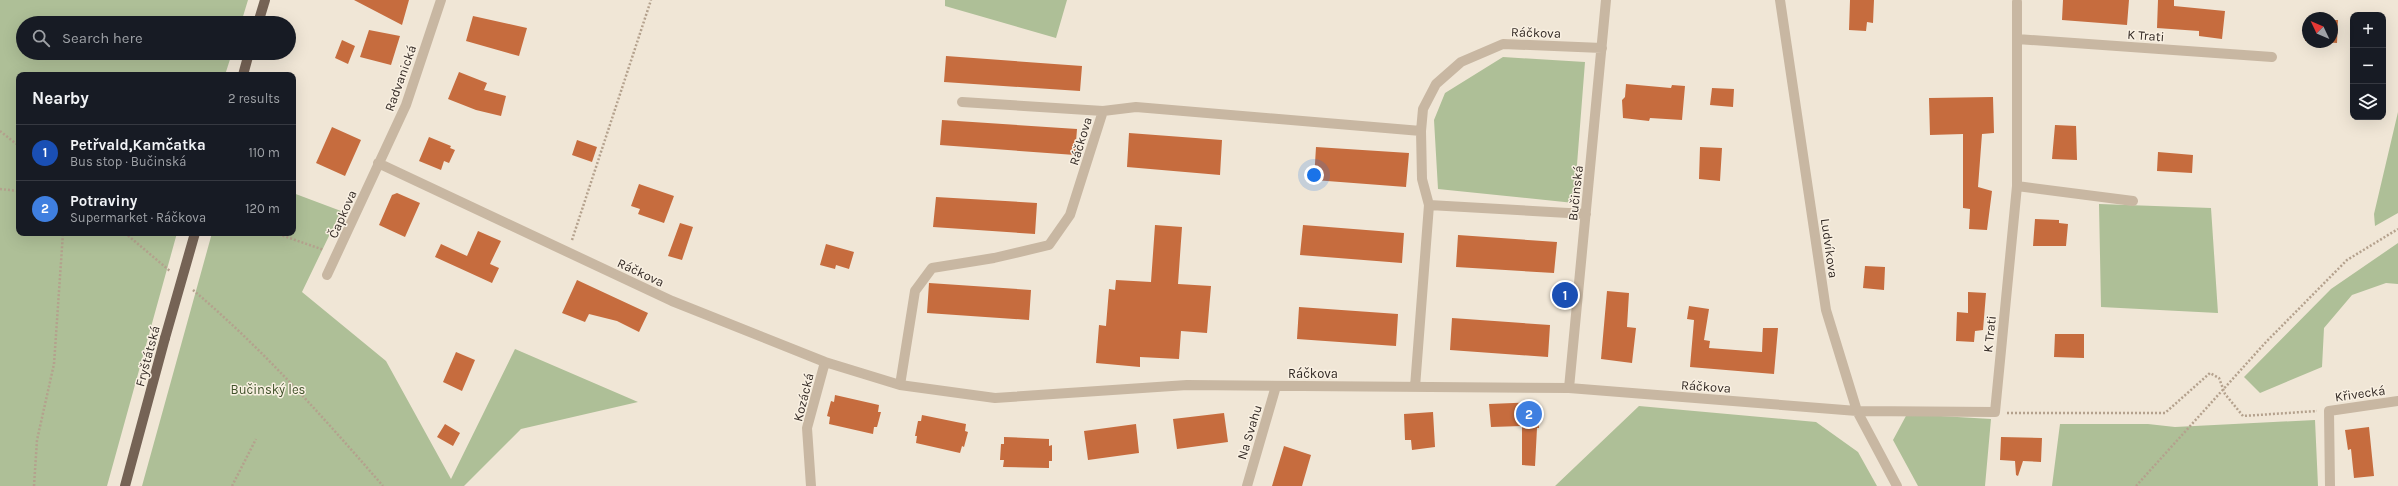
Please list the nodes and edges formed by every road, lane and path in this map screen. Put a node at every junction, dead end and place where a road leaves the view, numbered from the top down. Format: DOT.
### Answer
graph roads {
  1 [pos="265,0"];
  2 [pos="441,0"];
  3 [pos="651,0"];
  4 [pos="1606,0"];
  5 [pos="1780,0"];
  6 [pos="2018,2"];
  7 [pos="260,16"];
  8 [pos="2017,39"];
  9 [pos="1602,48"];
  10 [pos="2272,58"];
  11 [pos="247,60"];
  12 [pos="243,72"];
  13 [pos="962,102"];
  14 [pos="1103,111"];
  15 [pos="0,131"];
  16 [pos="1421,131"];
  17 [pos="16,144"];
  18 [pos="378,163"];
  19 [pos="2017,186"];
  20 [pos="0,189"];
  21 [pos="16,192"];
  22 [pos="2133,201"];
  23 [pos="1429,205"];
  24 [pos="1586,214"];
  25 [pos="2398,229"];
  26 [pos="63,236"];
  27 [pos="129,236"];
  28 [pos="194,236"];
  29 [pos="284,236"];
  30 [pos="568,252"];
  31 [pos="338,254"];
  32 [pos="171,272"];
  33 [pos="327,275"];
  34 [pos="189,287"];
  35 [pos="825,362"];
  36 [pos="900,385"];
  37 [pos="1276,386"];
  38 [pos="1415,387"];
  39 [pos="1570,388"];
  40 [pos="2224,390"];
  41 [pos="2398,400"];
  42 [pos="1857,411"];
  43 [pos="2329,411"];
  44 [pos="1995,412"];
  45 [pos="256,439"];
  46 [pos="34,486"];
  47 [pos="125,486"];
  48 [pos="232,486"];
  49 [pos="383,486"];
  50 [pos="811,486"];
  51 [pos="1247,486"];
  52 [pos="1897,486"];
  53 [pos="2136,486"];
  54 [pos="2330,486"];
  1 -- 7 [label="main road"];
  2 -- 18 [label="street, Radvanická"];
  3 -- 30 [label="path"];
  4 -- 9 [label="street, Bučinská"];
  5 -- 42 [label="street, Ludvíkova"];
  6 -- 8 [label="street, K Trati"];
  8 -- 10 [label="street, K Trati"];
  8 -- 19 [label="street, K Trati"];
  9 -- 16 [label="street, Ráčkova"];
  9 -- 24 [label="street, Bučinská"];
  11 -- 12 [label="main road"];
  13 -- 14 [label="street"];
  14 -- 16 [label="street, Ráčkova"];
  14 -- 36 [label="street, Ráčkova"];
  15 -- 17 [label="path"];
  16 -- 23 [label="street, Ráčkova"];
  18 -- 30 [label="street, Ráčkova"];
  18 -- 31 [label="street, Čapkova"];
  19 -- 22 [label="street"];
  19 -- 44 [label="street, K Trati"];
  20 -- 21 [label="path"];
  23 -- 24 [label="street"];
  23 -- 38 [label="street, Ráčkova"];
  24 -- 39 [label="street, Bučinská"];
  25 -- 40 [label="path"];
  26 -- 46 [label="path"];
  27 -- 32 [label="path"];
  28 -- 47 [label="main road, Fryštátská, bridge"];
  29 -- 31 [label="path"];
  30 -- 35 [label="street, Ráčkova"];
  31 -- 33 [label="street, Čapkova"];
  34 -- 49 [label="path"];
  35 -- 36 [label="street, Ráčkova"];
  35 -- 50 [label="street, Kozácká"];
  36 -- 37 [label="street, Ráčkova"];
  37 -- 38 [label="street, Ráčkova"];
  37 -- 51 [label="street, Na Svahu"];
  38 -- 39 [label="street, Ráčkova"];
  39 -- 42 [label="street, Ráčkova"];
  40 -- 43 [label="path"];
  40 -- 44 [label="path"];
  40 -- 53 [label="path"];
  41 -- 43 [label="street, Křivecká"];
  42 -- 44 [label="street, Ráčkova"];
  42 -- 52 [label="street, Ludvíkova"];
  43 -- 54 [label="street, Křivecká"];
  45 -- 48 [label="path"];
}
